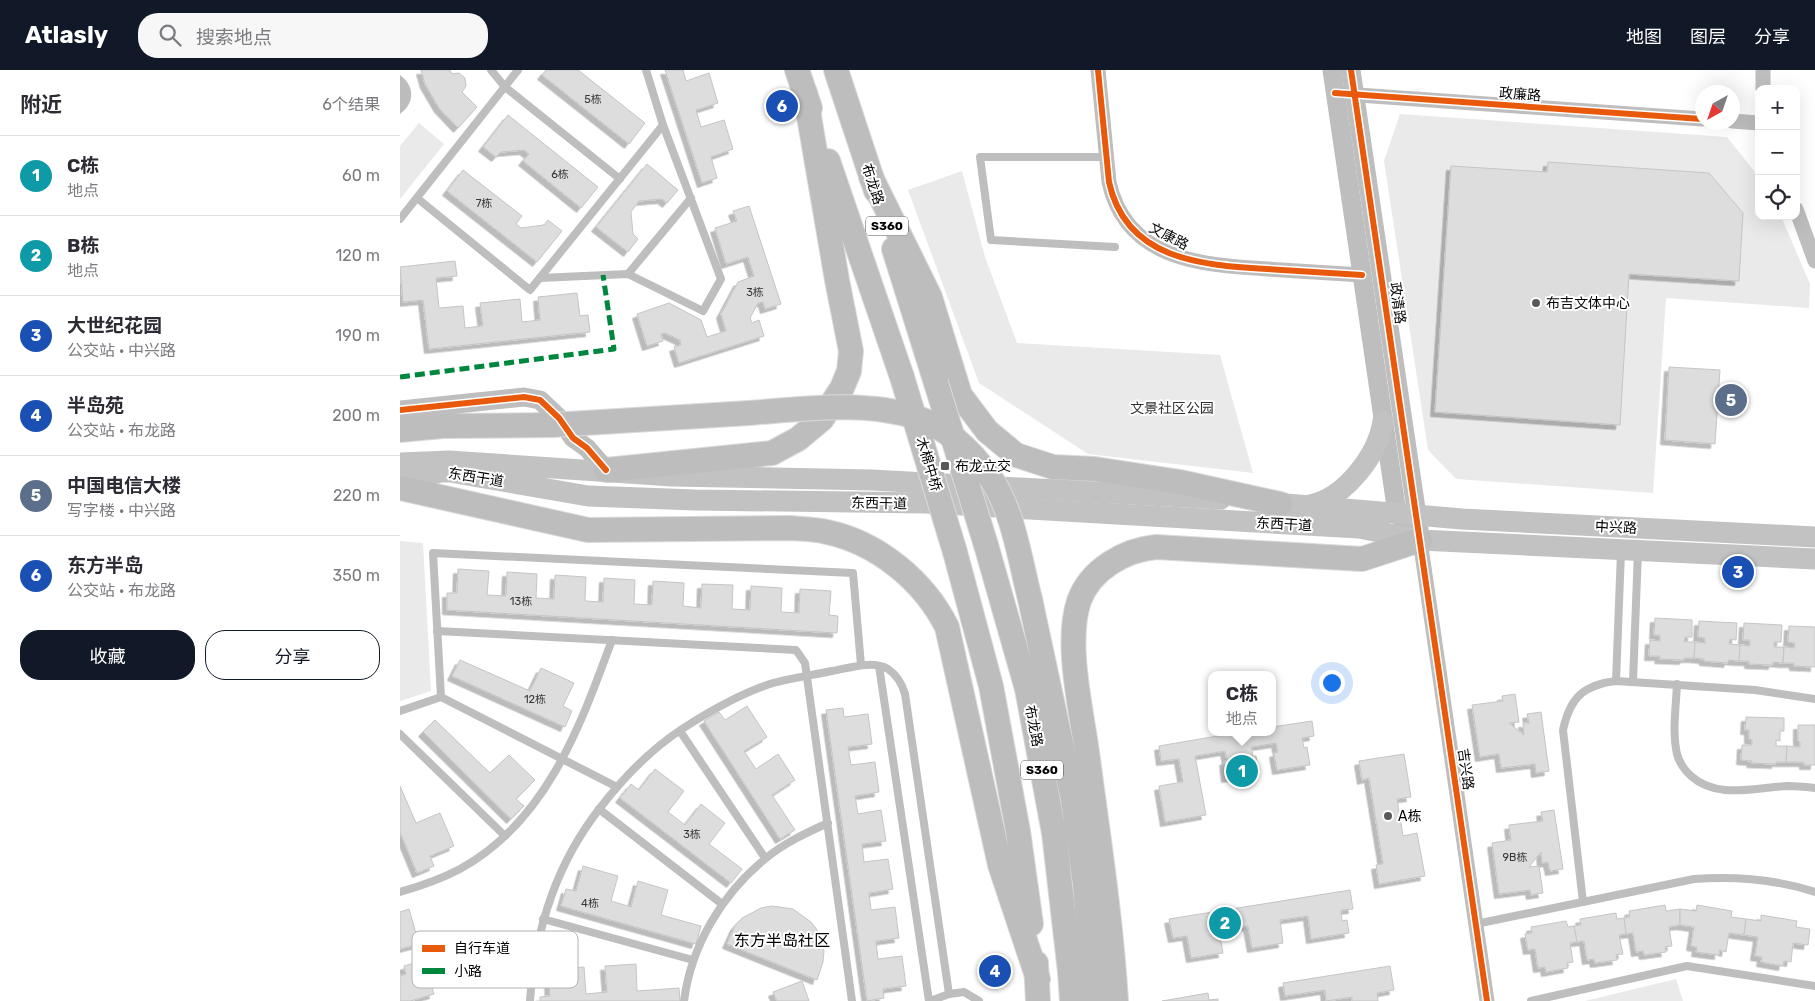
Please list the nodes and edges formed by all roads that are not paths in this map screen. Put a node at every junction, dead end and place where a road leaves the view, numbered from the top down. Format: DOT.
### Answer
graph roads {
  1 [pos="491,70"];
  2 [pos="518,70"];
  3 [pos="646,70"];
  4 [pos="797,70"];
  5 [pos="836,70"];
  6 [pos="1098,70"];
  7 [pos="1332,70"];
  8 [pos="1351,70"];
  9 [pos="1763,70"];
  10 [pos="1763,85"];
  11 [pos="505,87"];
  12 [pos="805,93"];
  13 [pos="1335,93"];
  14 [pos="1354,94"];
  15 [pos="1695,118"];
  16 [pos="1740,122"];
  17 [pos="1755,123"];
  18 [pos="663,125"];
  19 [pos="1107,157"];
  20 [pos="871,177"];
  21 [pos="620,179"];
  22 [pos="417,198"];
  23 [pos="691,198"];
  24 [pos="400,219"];
  25 [pos="1800,220"];
  26 [pos="1115,247"];
  27 [pos="1815,261"];
  28 [pos="628,274"];
  29 [pos="1362,275"];
  30 [pos="540,278"];
  31 [pos="402,417"];
  32 [pos="1383,421"];
  33 [pos="400,463"];
  34 [pos="450,466"];
  35 [pos="606,470"];
  36 [pos="400,481"];
  37 [pos="400,488"];
  38 [pos="451,500"];
  39 [pos="1280,504"];
  40 [pos="1305,506"];
  41 [pos="1407,514"];
  42 [pos="1815,537"];
  43 [pos="1420,540"];
  44 [pos="1630,550"];
  45 [pos="1815,559"];
  46 [pos="437,631"];
  47 [pos="612,640"];
  48 [pos="861,665"];
  49 [pos="879,666"];
  50 [pos="807,676"];
  51 [pos="1616,680"];
  52 [pos="1632,681"];
  53 [pos="1677,684"];
  54 [pos="441,697"];
  55 [pos="1815,699"];
  56 [pos="400,711"];
  57 [pos="680,731"];
  58 [pos="400,734"];
  59 [pos="562,759"];
  60 [pos="617,787"];
  61 [pos="1815,788"];
  62 [pos="599,809"];
  63 [pos="828,823"];
  64 [pos="505,836"];
  65 [pos="766,858"];
  66 [pos="401,889"];
  67 [pos="1815,892"];
  68 [pos="1583,902"];
  69 [pos="722,904"];
  70 [pos="543,919"];
  71 [pos="1476,924"];
  72 [pos="540,931"];
  73 [pos="693,960"];
  74 [pos="1815,986"];
  75 [pos="531,988"];
  76 [pos="1038,990"];
  77 [pos="949,994"];
  78 [pos="530,1001"];
  79 [pos="684,1001"];
  80 [pos="852,1001"];
  81 [pos="929,1001"];
  82 [pos="979,1001"];
  83 [pos="1072,1001"];
  84 [pos="1094,1001"];
  85 [pos="1116,1001"];
  86 [pos="1487,1001"];
  87 [pos="1531,1001"];
  1 -- 11 [label="lane"];
  2 -- 11 [label="lane"];
  3 -- 18 [label="lane"];
  4 -- 12 [label="main road, S360"];
  5 -- 20 [label="main road, 布龙路 / S360"];
  6 -- 19 [label="street, 文康路"];
  7 -- 13 [label="street"];
  8 -- 14 [label="street, 政清路"];
  9 -- 10 [label="street"];
  11 -- 21 [label="lane"];
  11 -- 22 [label="lane"];
  12 -- 35 [label="main road"];
  12 -- 76 [label="main road, 木棉中桥 / S360, bridge"];
  13 -- 14 [label="street, 政廉路"];
  13 -- 29 [label="street"];
  14 -- 15 [label="street, 政廉路"];
  14 -- 41 [label="street, 政清路"];
  16 -- 17 [label="street"];
  18 -- 21 [label="lane"];
  18 -- 23 [label="lane"];
  19 -- 26 [label="lane"];
  19 -- 29 [label="street, 文康路"];
  20 -- 39 [label="main road"];
  20 -- 83 [label="main road, 布龙路 / S360, bridge"];
  21 -- 30 [label="lane"];
  22 -- 24 [label="lane"];
  22 -- 30 [label="lane"];
  23 -- 28 [label="lane"];
  23 -- 28 [label="lane"];
  25 -- 27 [label="street"];
  28 -- 30 [label="lane"];
  29 -- 32 [label="street"];
  31 -- 35 [label="street"];
  31 -- 84 [label="main road, bridge"];
  32 -- 40 [label="main road"];
  32 -- 41 [label="street"];
  33 -- 34 [label="main road, 东西干道"];
  34 -- 35 [label="main road, 东西干道"];
  34 -- 36 [label="main road, 东西干道"];
  34 -- 38 [label="main road"];
  34 -- 43 [label="main road, 东西干道"];
  35 -- 39 [label="main road, 东西干道"];
  37 -- 38 [label="main road"];
  38 -- 76 [label="main road"];
  39 -- 40 [label="main road, 东西干道"];
  40 -- 41 [label="main road, 东西干道"];
  41 -- 42 [label="main road, 中兴路"];
  41 -- 43 [label="street"];
  43 -- 44 [label="main road, 中兴路"];
  43 -- 71 [label="street, 吉兴路"];
  43 -- 85 [label="main road"];
  44 -- 45 [label="main road, 中兴路"];
  44 -- 51 [label="lane"];
  44 -- 52 [label="lane"];
  46 -- 47 [label="lane"];
  46 -- 48 [label="lane"];
  46 -- 54 [label="lane"];
  47 -- 50 [label="lane"];
  47 -- 59 [label="lane"];
  48 -- 49 [label="lane"];
  48 -- 50 [label="lane"];
  49 -- 77 [label="lane"];
  49 -- 81 [label="lane"];
  50 -- 57 [label="lane"];
  50 -- 63 [label="lane"];
  51 -- 52 [label="lane"];
  51 -- 68 [label="lane"];
  52 -- 53 [label="lane"];
  53 -- 55 [label="lane"];
  53 -- 61 [label="lane"];
  54 -- 56 [label="lane"];
  54 -- 59 [label="lane"];
  57 -- 60 [label="lane"];
  57 -- 65 [label="lane"];
  58 -- 64 [label="lane"];
  59 -- 60 [label="lane"];
  59 -- 64 [label="lane"];
  60 -- 62 [label="lane"];
  62 -- 69 [label="lane"];
  62 -- 70 [label="lane"];
  63 -- 65 [label="lane"];
  63 -- 80 [label="lane"];
  64 -- 66 [label="lane"];
  65 -- 69 [label="lane"];
  67 -- 68 [label="lane"];
  68 -- 71 [label="lane"];
  69 -- 73 [label="lane"];
  70 -- 72 [label="lane"];
  70 -- 73 [label="lane"];
  71 -- 86 [label="street, 吉兴路"];
  73 -- 79 [label="lane"];
  74 -- 87 [label="lane"];
  75 -- 78 [label="lane"];
  77 -- 81 [label="lane"];
  77 -- 82 [label="lane"];
}
